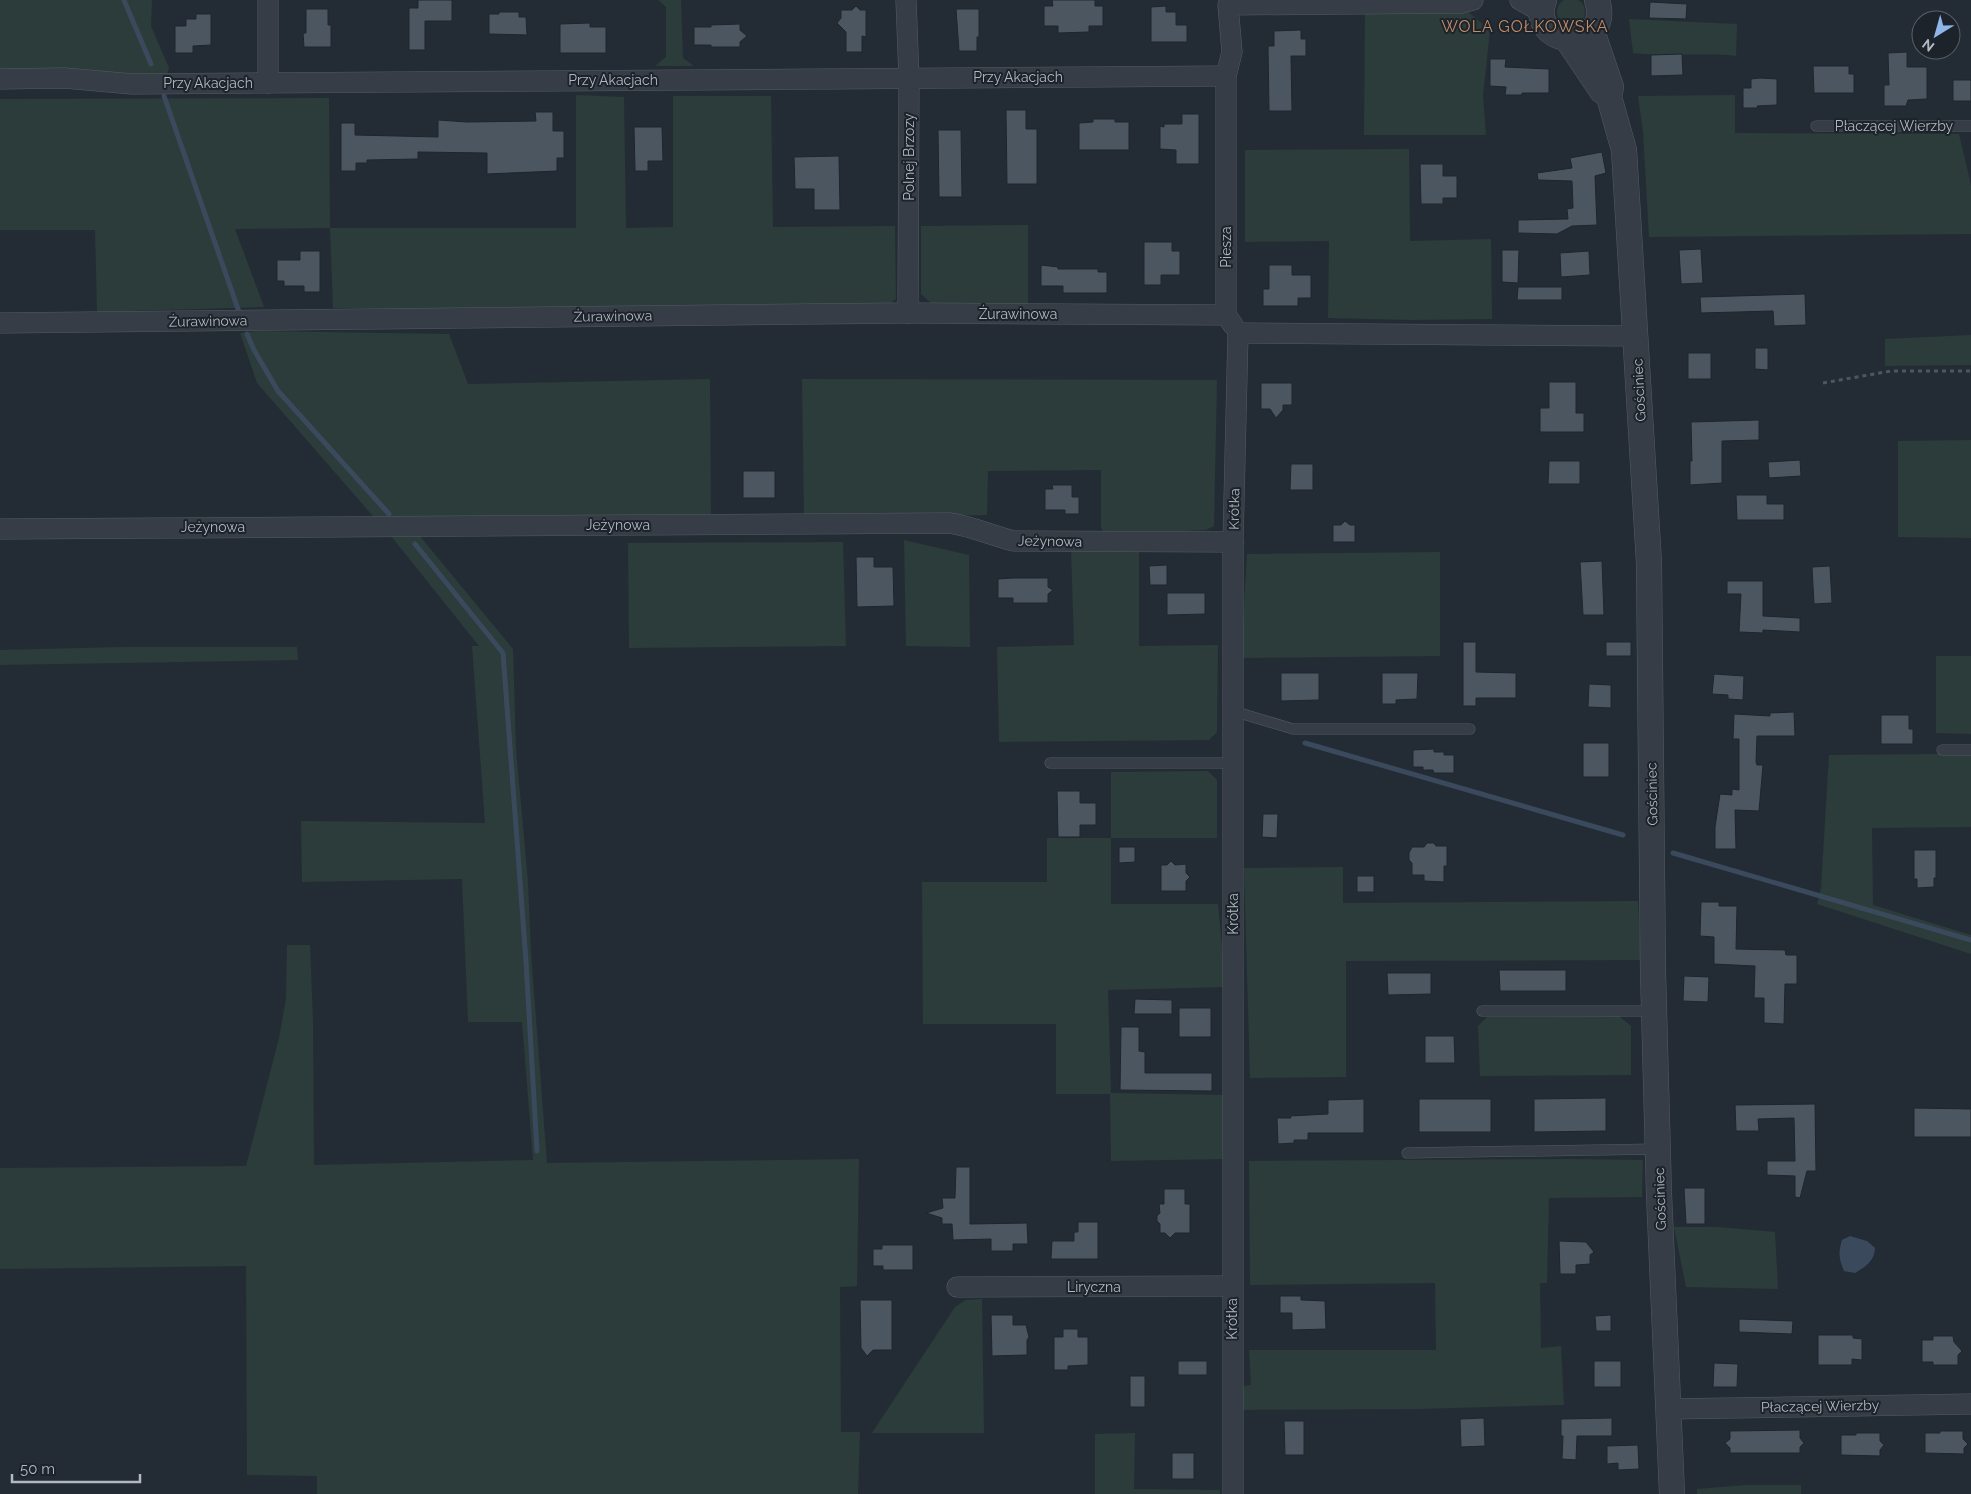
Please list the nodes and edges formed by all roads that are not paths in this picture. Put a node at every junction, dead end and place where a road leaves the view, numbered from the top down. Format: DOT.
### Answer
graph roads {
  1 [pos="268,0"];
  2 [pos="906,0"];
  3 [pos="1473,0"];
  4 [pos="1520,0"];
  5 [pos="1598,0"];
  6 [pos="1543,6"];
  7 [pos="1590,32"];
  8 [pos="1567,39"];
  9 [pos="1226,76"];
  10 [pos="909,78"];
  11 [pos="0,79"];
  12 [pos="268,83"];
  13 [pos="1609,97"];
  14 [pos="1816,126"];
  15 [pos="1971,126"];
  16 [pos="908,313"];
  17 [pos="1226,315"];
  18 [pos="0,323"];
  19 [pos="1238,333"];
  20 [pos="1635,336"];
  21 [pos="0,528"];
  22 [pos="1233,542"];
  23 [pos="1233,711"];
  24 [pos="1470,729"];
  25 [pos="1942,750"];
  26 [pos="1971,750"];
  27 [pos="1050,763"];
  28 [pos="1233,764"];
  29 [pos="1482,1011"];
  30 [pos="1654,1011"];
  31 [pos="1658,1149"];
  32 [pos="1407,1154"];
  33 [pos="1232,1286"];
  34 [pos="957,1288"];
  35 [pos="1971,1404"];
  36 [pos="1668,1409"];
  37 [pos="1233,1494"];
  38 [pos="1672,1494"];
  1 -- 12 [label="street"];
  2 -- 10 [label="street, Polnej Brzozy"];
  3 -- 9 [label="street, Piesza"];
  4 -- 6 [label="street, Gościniec"];
  5 -- 7 [label="street"];
  6 -- 8 [label="street, Gościniec"];
  7 -- 8 [label="street"];
  7 -- 13 [label="street, Gościniec"];
  8 -- 13 [label="street, Gościniec"];
  9 -- 10 [label="street, Przy Akacjach"];
  9 -- 17 [label="street, Piesza"];
  10 -- 12 [label="street, Przy Akacjach"];
  10 -- 16 [label="street, Polnej Brzozy"];
  11 -- 12 [label="street, Przy Akacjach"];
  13 -- 20 [label="street, Gościniec"];
  14 -- 15 [label="lane, Płaczącej Wierzby"];
  16 -- 17 [label="street, Żurawinowa"];
  16 -- 18 [label="street, Żurawinowa"];
  17 -- 19 [label="street"];
  19 -- 20 [label="street"];
  19 -- 22 [label="street, Krótka"];
  20 -- 30 [label="street, Gościniec"];
  21 -- 22 [label="street, Jeżynowa"];
  22 -- 23 [label="street, Krótka"];
  23 -- 24 [label="lane"];
  23 -- 28 [label="street, Krótka"];
  25 -- 26 [label="lane"];
  27 -- 28 [label="lane"];
  28 -- 33 [label="street, Krótka"];
  29 -- 30 [label="lane"];
  30 -- 31 [label="street, Gościniec"];
  31 -- 32 [label="lane"];
  31 -- 36 [label="street, Gościniec"];
  33 -- 34 [label="street, Liryczna"];
  33 -- 37 [label="street, Krótka"];
  35 -- 36 [label="street, Płaczącej Wierzby"];
  36 -- 38 [label="street, Gościniec"];
}
